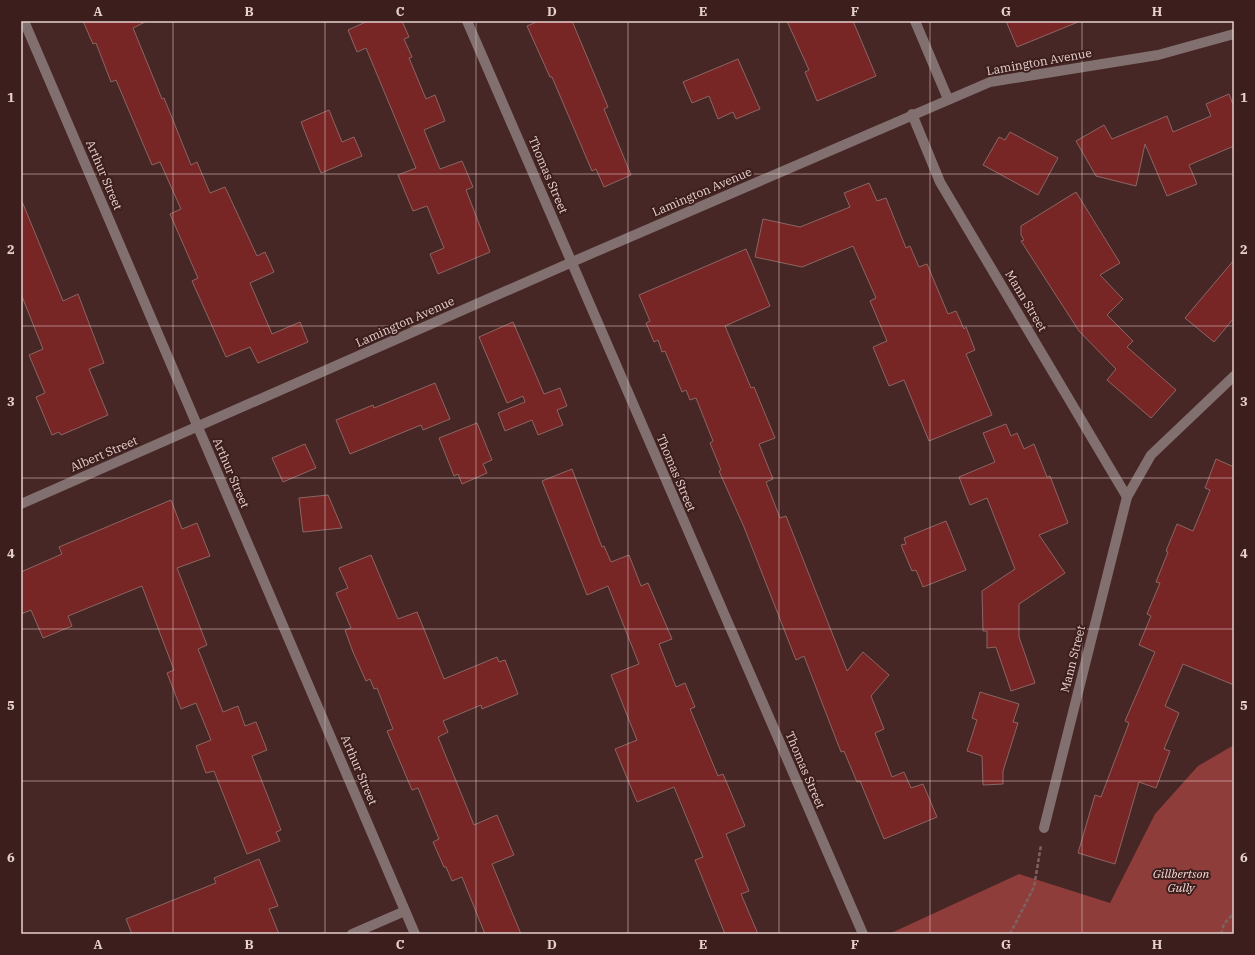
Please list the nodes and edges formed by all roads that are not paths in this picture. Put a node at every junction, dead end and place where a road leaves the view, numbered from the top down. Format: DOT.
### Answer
graph roads {
  1 [pos="24,21"];
  2 [pos="467,21"];
  3 [pos="915,21"];
  4 [pos="1234,34"];
  5 [pos="948,98"];
  6 [pos="912,114"];
  7 [pos="571,263"];
  8 [pos="1234,376"];
  9 [pos="197,427"];
  10 [pos="1127,497"];
  11 [pos="21,504"];
  12 [pos="1044,828"];
  13 [pos="405,911"];
  14 [pos="352,934"];
  15 [pos="415,934"];
  16 [pos="863,934"];
  1 -- 9 [label="street, Arthur Street"];
  2 -- 7 [label="street, Thomas Street"];
  3 -- 5 [label="street"];
  4 -- 5 [label="street, Lamington Avenue"];
  5 -- 6 [label="street, Lamington Avenue"];
  6 -- 7 [label="street, Lamington Avenue"];
  6 -- 10 [label="street, Mann Street"];
  7 -- 9 [label="street, Lamington Avenue"];
  7 -- 16 [label="street, Thomas Street"];
  8 -- 10 [label="street, Mann Street"];
  9 -- 11 [label="street, Albert Street"];
  9 -- 13 [label="street, Arthur Street"];
  10 -- 12 [label="street, Mann Street"];
  13 -- 14 [label="street"];
  13 -- 15 [label="street, Arthur Street"];
}
